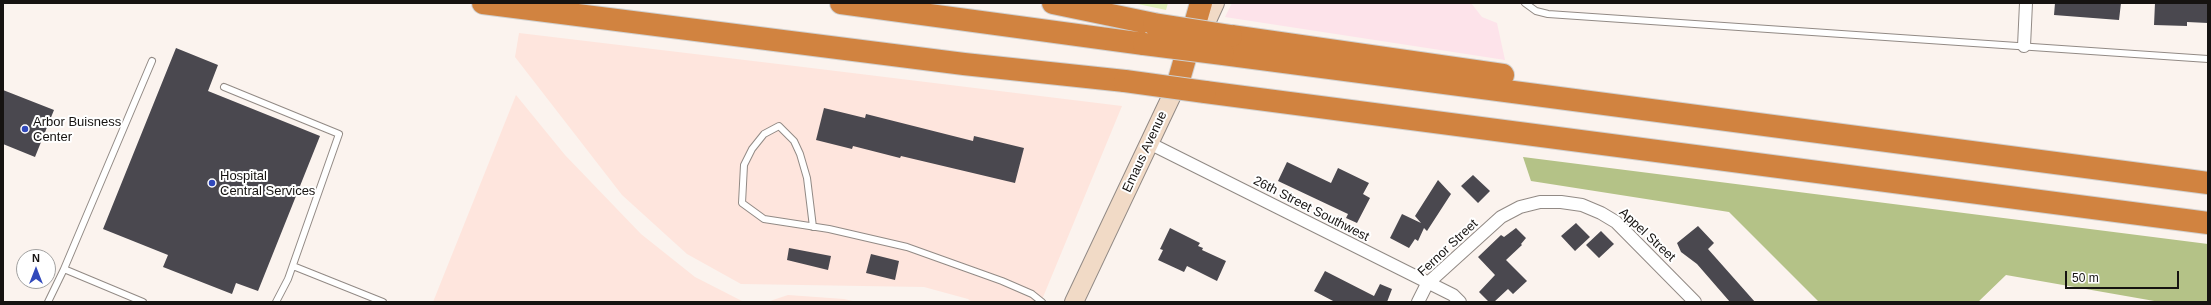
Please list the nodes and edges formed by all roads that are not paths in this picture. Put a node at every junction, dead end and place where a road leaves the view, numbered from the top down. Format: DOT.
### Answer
graph roads {
  1 [pos="483,3"];
  2 [pos="841,3"];
  3 [pos="1053,3"];
  4 [pos="1201,3"];
  5 [pos="1215,3"];
  6 [pos="1525,3"];
  7 [pos="2026,3"];
  8 [pos="1227,45"];
  9 [pos="2024,46"];
  10 [pos="2208,59"];
  11 [pos="152,62"];
  12 [pos="1178,83"];
  13 [pos="224,87"];
  14 [pos="1149,143"];
  15 [pos="2208,183"];
  16 [pos="1501,217"];
  17 [pos="2208,223"];
  18 [pos="813,227"];
  19 [pos="293,266"];
  20 [pos="64,269"];
  21 [pos="1427,284"];
  22 [pos="48,302"];
  23 [pos="143,302"];
  24 [pos="276,302"];
  25 [pos="384,302"];
  26 [pos="1042,302"];
  27 [pos="1074,302"];
  28 [pos="1418,302"];
  29 [pos="1460,302"];
  30 [pos="1695,302"];
  1 -- 17 [label="highway, bridge"];
  2 -- 8 [label="highway, bridge"];
  3 -- 8 [label="highway, bridge"];
  4 -- 12 [label="highway"];
  5 -- 12 [label="main road, Emaus Avenue"];
  6 -- 9 [label="lane"];
  7 -- 9 [label="street"];
  8 -- 15 [label="highway"];
  9 -- 10 [label="lane"];
  11 -- 20 [label="lane"];
  12 -- 14 [label="main road, Emaus Avenue"];
  13 -- 19 [label="lane"];
  14 -- 21 [label="street, 26th Street Southwest"];
  14 -- 27 [label="main road, Emaus Avenue"];
  16 -- 21 [label="street, Fernor Street"];
  16 -- 30 [label="street, Appel Street"];
  18 -- 18 [label="lane"];
  18 -- 26 [label="lane"];
  19 -- 24 [label="lane"];
  19 -- 25 [label="lane"];
  20 -- 22 [label="lane"];
  20 -- 23 [label="lane"];
  21 -- 28 [label="street, Fernor Street"];
  21 -- 29 [label="street, 26th Street Southwest"];
}
